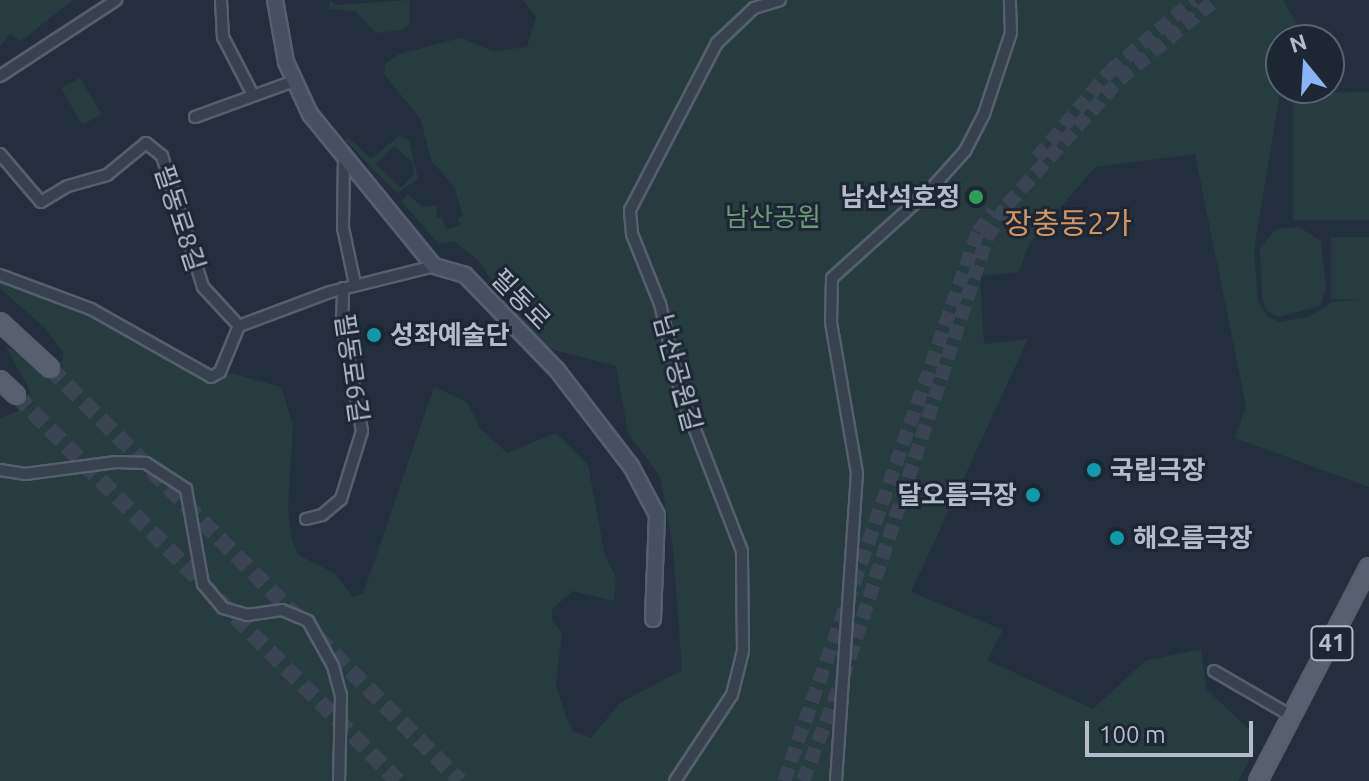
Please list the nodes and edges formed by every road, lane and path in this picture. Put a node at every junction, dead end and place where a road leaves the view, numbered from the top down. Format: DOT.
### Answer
graph roads {
  1 [pos="116,0"];
  2 [pos="221,0"];
  3 [pos="275,0"];
  4 [pos="780,0"];
  5 [pos="1010,0"];
  6 [pos="0,76"];
  7 [pos="294,81"];
  8 [pos="253,95"];
  9 [pos="195,117"];
  10 [pos="0,154"];
  11 [pos="344,156"];
  12 [pos="434,266"];
  13 [pos="0,275"];
  14 [pos="355,284"];
  15 [pos="343,288"];
  16 [pos="0,322"];
  17 [pos="239,326"];
  18 [pos="50,368"];
  19 [pos="0,380"];
  20 [pos="16,395"];
  21 [pos="0,470"];
  22 [pos="306,519"];
  23 [pos="1369,567"];
  24 [pos="653,619"];
  25 [pos="1214,671"];
  26 [pos="1293,717"];
  27 [pos="339,781"];
  28 [pos="675,781"];
  29 [pos="836,781"];
  30 [pos="1258,781"];
  1 -- 6 [label="street"];
  2 -- 8 [label="street"];
  3 -- 7 [label="street, 필동로"];
  4 -- 28 [label="street, 남산공원길"];
  5 -- 29 [label="street"];
  7 -- 8 [label="street"];
  7 -- 11 [label="street, 필동로"];
  8 -- 9 [label="street"];
  10 -- 17 [label="street, 필동로8길"];
  11 -- 12 [label="street, 필동로"];
  11 -- 14 [label="street, 필동로6길"];
  12 -- 14 [label="street"];
  12 -- 24 [label="street, 필동로"];
  13 -- 17 [label="street"];
  14 -- 15 [label="street"];
  15 -- 17 [label="street"];
  15 -- 22 [label="street, 필동로6길"];
  16 -- 18 [label="main road"];
  19 -- 20 [label="main road"];
  21 -- 27 [label="street"];
  23 -- 26 [label="main road, 41"];
  25 -- 26 [label="street"];
  26 -- 30 [label="main road, 41"];
}
